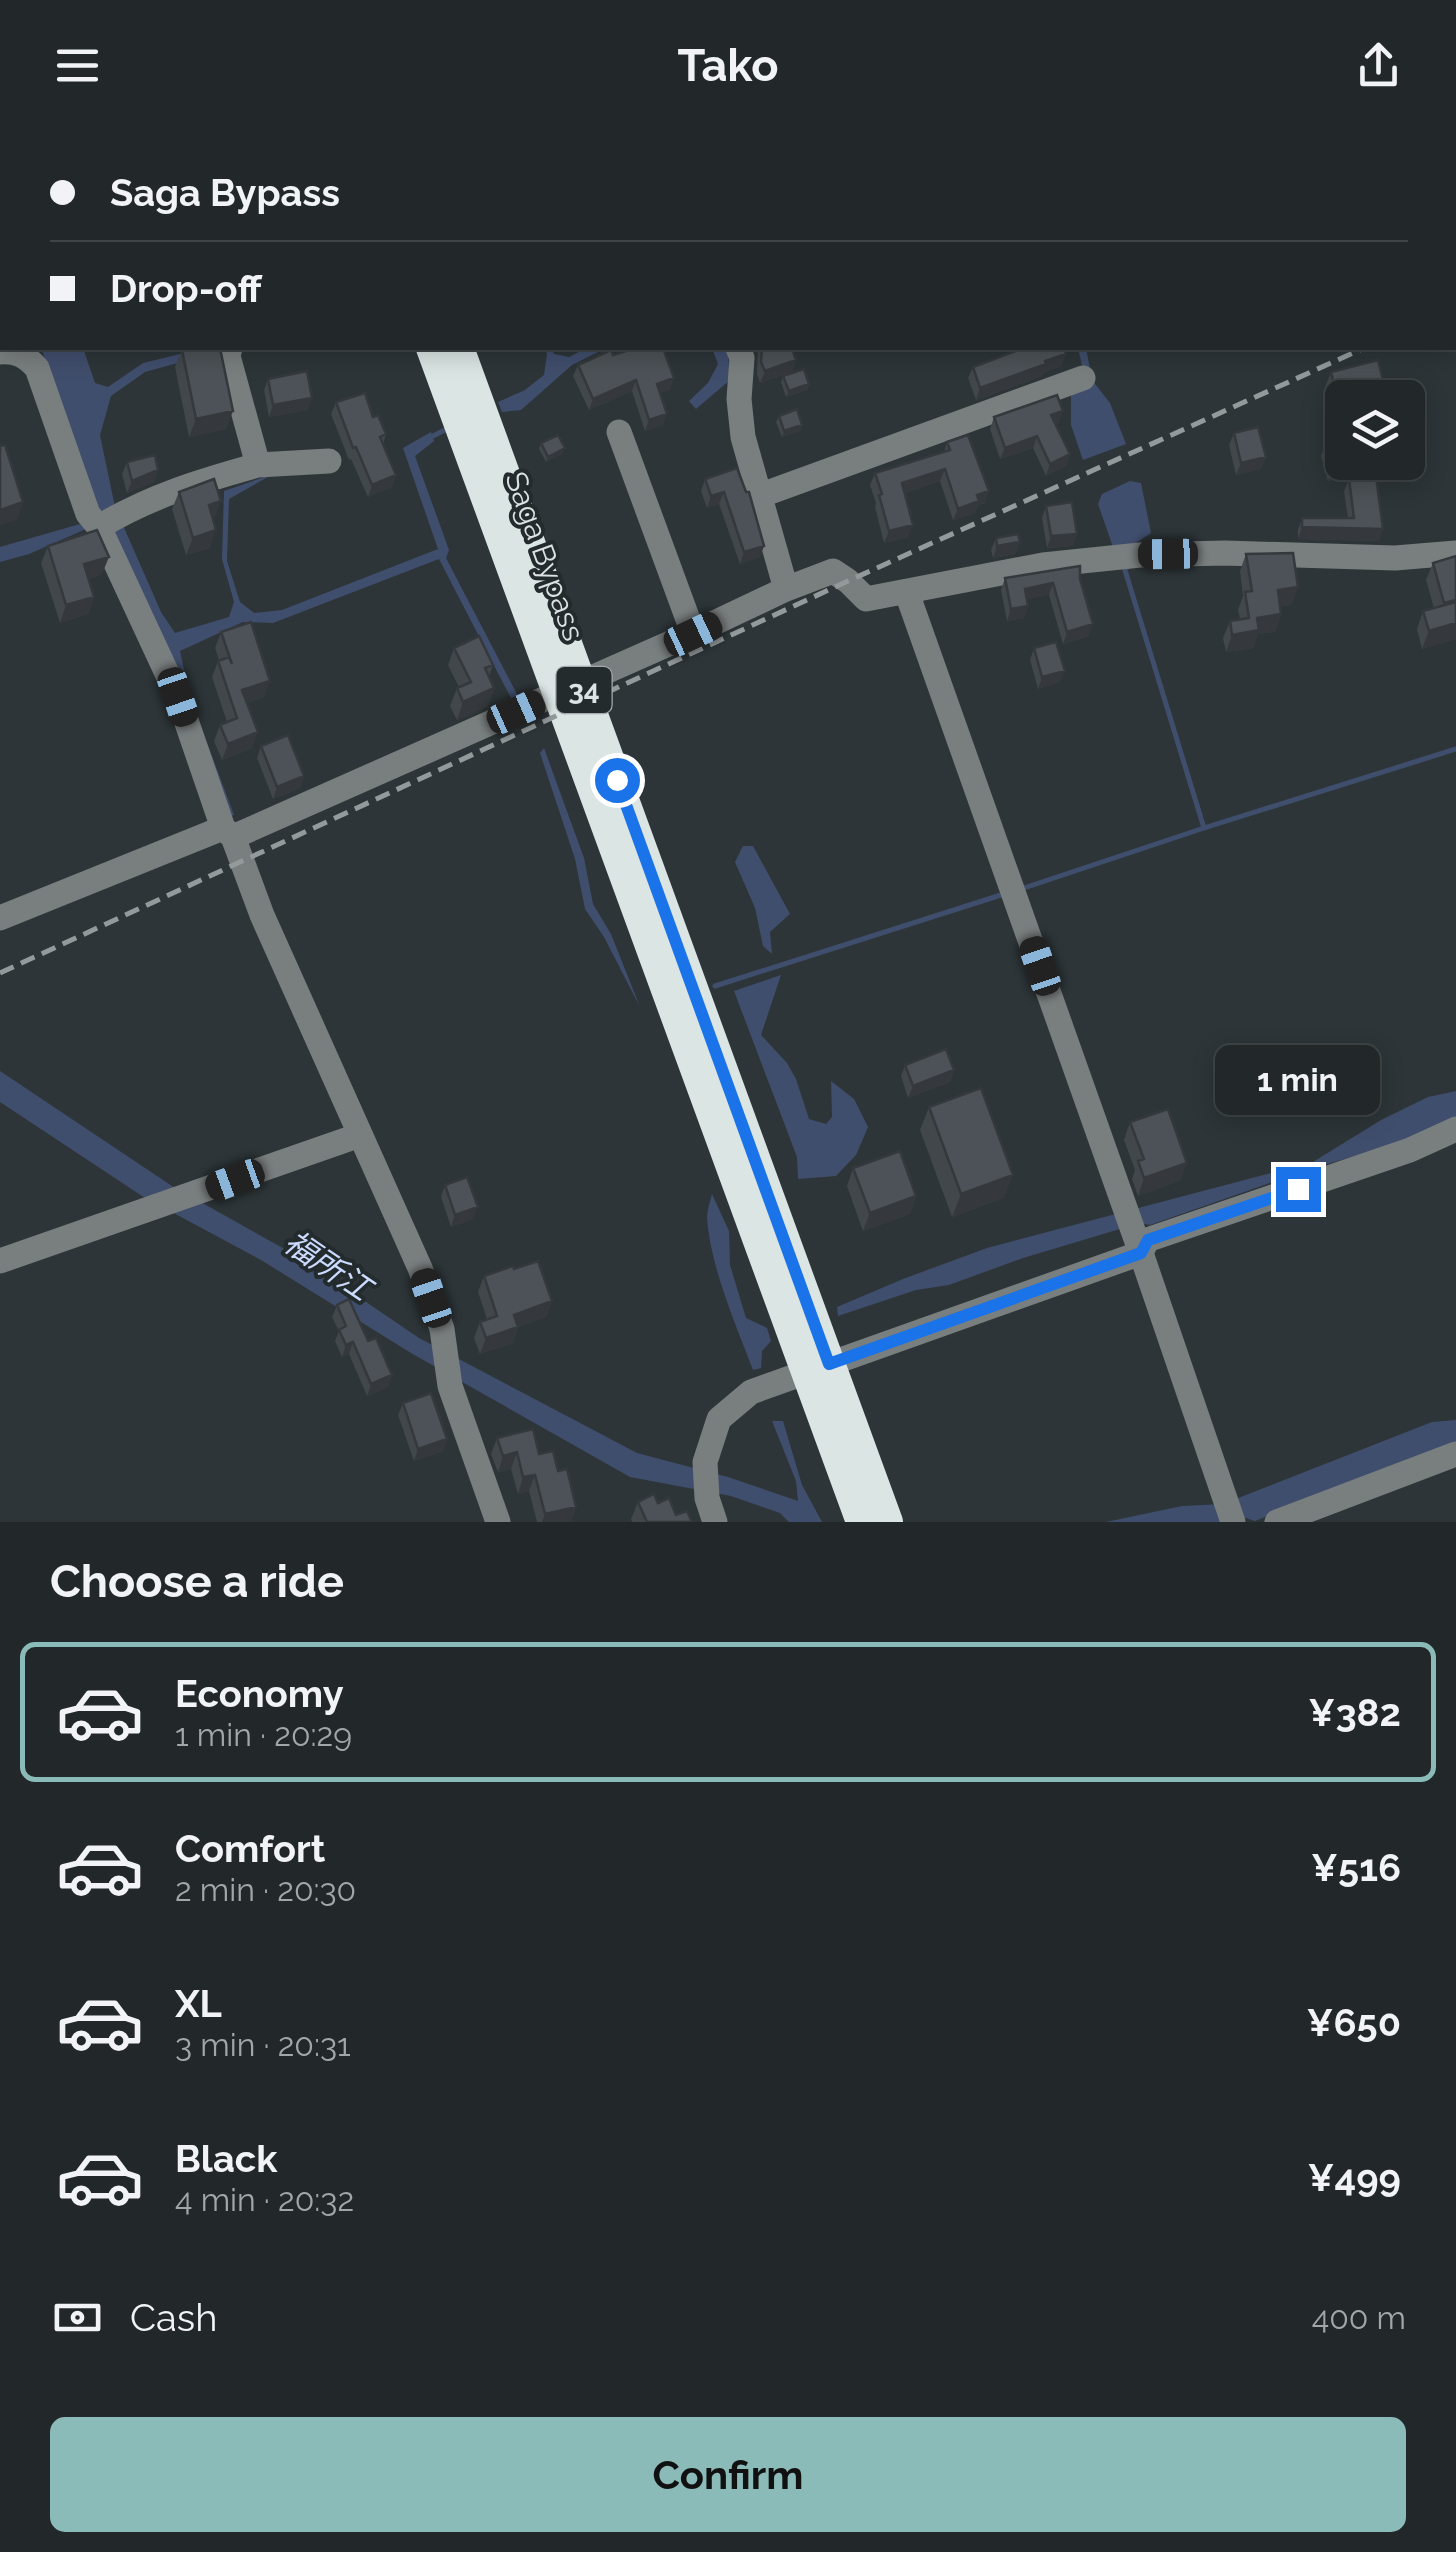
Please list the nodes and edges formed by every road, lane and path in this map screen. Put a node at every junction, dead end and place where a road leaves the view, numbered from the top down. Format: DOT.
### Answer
graph roads {
  1 [pos="446,350"];
  2 [pos="739,350"];
  3 [pos="0,352"];
  4 [pos="229,352"];
  5 [pos="1082,378"];
  6 [pos="619,432"];
  7 [pos="328,461"];
  8 [pos="258,465"];
  9 [pos="759,496"];
  10 [pos="102,519"];
  11 [pos="1456,552"];
  12 [pos="786,589"];
  13 [pos="907,593"];
  14 [pos="693,634"];
  15 [pos="228,832"];
  16 [pos="0,918"];
  17 [pos="1456,1129"];
  18 [pos="360,1135"];
  19 [pos="1137,1242"];
  20 [pos="0,1261"];
  21 [pos="817,1369"];
  22 [pos="1456,1454"];
  23 [pos="711,1510"];
  24 [pos="498,1522"];
  25 [pos="861,1522"];
  26 [pos="888,1522"];
  27 [pos="1233,1522"];
  28 [pos="1277,1522"];
  1 -- 21 [label="highway, Saga Bypass / 34"];
  2 -- 9 [label="street"];
  3 -- 10 [label="street"];
  4 -- 8 [label="street"];
  5 -- 9 [label="street"];
  6 -- 14 [label="street"];
  7 -- 8 [label="street"];
  8 -- 10 [label="street"];
  9 -- 12 [label="street"];
  10 -- 15 [label="street"];
  11 -- 13 [label="street"];
  12 -- 13 [label="street"];
  12 -- 14 [label="street"];
  13 -- 19 [label="street"];
  14 -- 15 [label="street"];
  15 -- 16 [label="street"];
  15 -- 18 [label="street"];
  17 -- 19 [label="street"];
  18 -- 20 [label="street"];
  18 -- 24 [label="street"];
  19 -- 21 [label="street"];
  19 -- 27 [label="street"];
  21 -- 23 [label="street"];
  21 -- 25 [label="highway, Saga Bypass / 34"];
  21 -- 26 [label="highway, Saga Bypass / 34"];
  22 -- 28 [label="street"];
}
